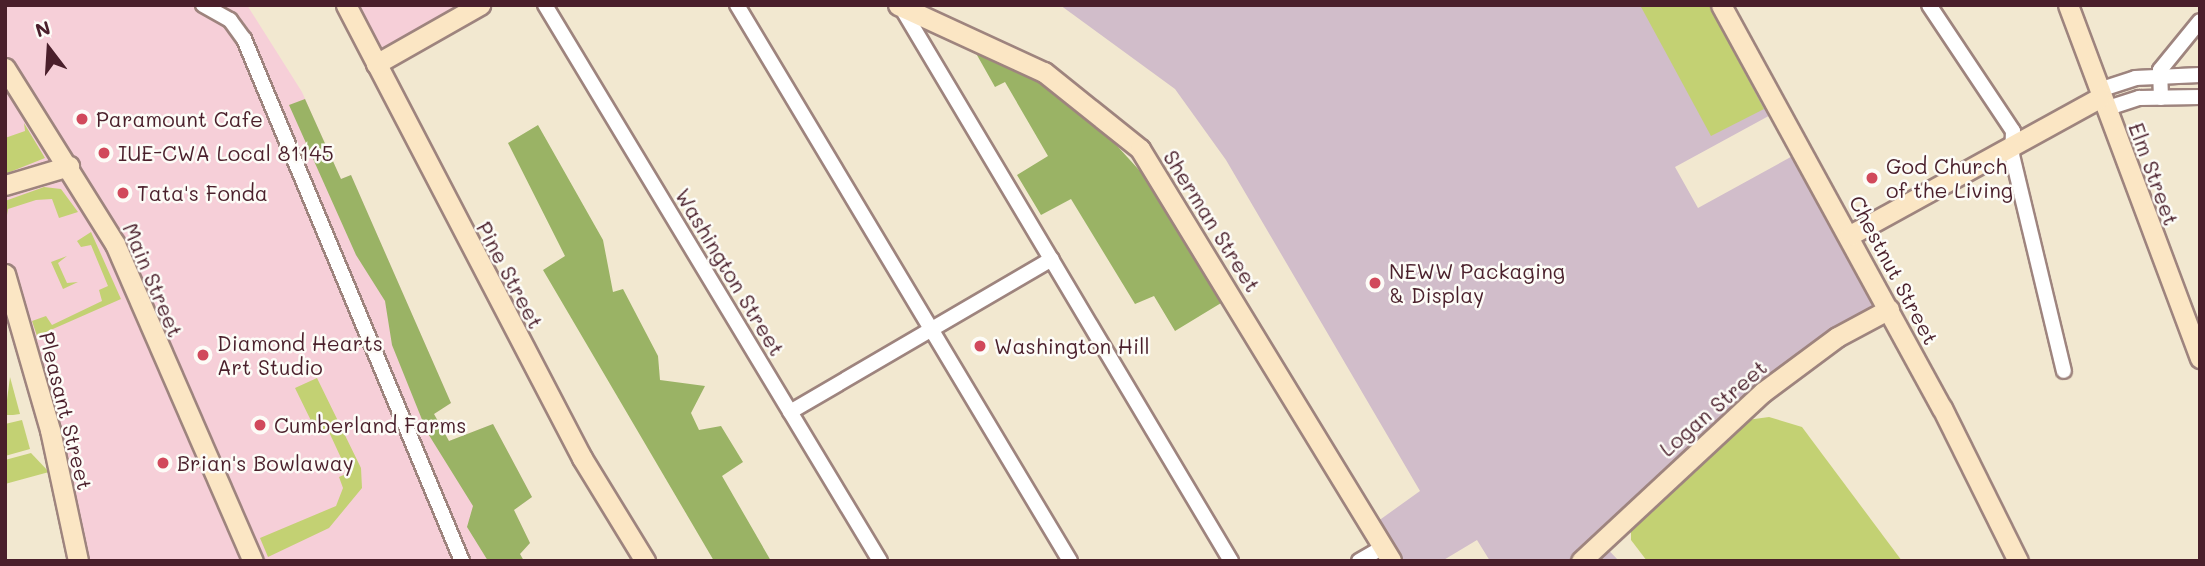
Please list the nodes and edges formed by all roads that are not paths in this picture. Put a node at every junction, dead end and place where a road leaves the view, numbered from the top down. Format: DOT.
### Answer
graph roads {
  1 [pos="204,5"];
  2 [pos="346,5"];
  3 [pos="480,5"];
  4 [pos="545,5"];
  5 [pos="737,5"];
  6 [pos="1721,5"];
  7 [pos="1928,5"];
  8 [pos="2068,5"];
  9 [pos="900,6"];
  10 [pos="2200,21"];
  11 [pos="376,64"];
  12 [pos="5,68"];
  13 [pos="2200,75"];
  14 [pos="2159,77"];
  15 [pos="2161,97"];
  16 [pos="2200,97"];
  17 [pos="2102,99"];
  18 [pos="2012,143"];
  19 [pos="69,166"];
  20 [pos="5,185"];
  21 [pos="1850,235"];
  22 [pos="1052,259"];
  23 [pos="5,274"];
  24 [pos="1889,309"];
  25 [pos="931,330"];
  26 [pos="2200,358"];
  27 [pos="2064,370"];
  28 [pos="790,412"];
  29 [pos="1387,554"];
  30 [pos="78,561"];
  31 [pos="253,561"];
  32 [pos="462,561"];
  33 [pos="645,561"];
  34 [pos="880,561"];
  35 [pos="1070,561"];
  36 [pos="1231,561"];
  37 [pos="1359,561"];
  38 [pos="1581,561"];
  39 [pos="2018,561"];
  1 -- 32 [label="street"];
  2 -- 11 [label="street, Pine Street"];
  3 -- 11 [label="street"];
  4 -- 28 [label="street, Washington Street"];
  5 -- 25 [label="street"];
  6 -- 21 [label="street, Chestnut Street"];
  7 -- 18 [label="street"];
  8 -- 17 [label="street, Elm Street"];
  9 -- 22 [label="street"];
  9 -- 29 [label="street, Sherman Street"];
  10 -- 14 [label="street"];
  11 -- 33 [label="street, Pine Street"];
  12 -- 19 [label="street, Main Street"];
  13 -- 14 [label="street"];
  14 -- 15 [label="street"];
  14 -- 17 [label="street"];
  15 -- 16 [label="street"];
  15 -- 17 [label="street"];
  17 -- 18 [label="street"];
  17 -- 26 [label="street, Elm Street"];
  18 -- 21 [label="street"];
  18 -- 27 [label="street"];
  19 -- 20 [label="street"];
  19 -- 31 [label="street, Main Street"];
  21 -- 24 [label="street, Chestnut Street"];
  22 -- 25 [label="street"];
  22 -- 36 [label="street"];
  23 -- 30 [label="street, Pleasant Street"];
  24 -- 38 [label="street, Logan Street"];
  24 -- 39 [label="street, Chestnut Street"];
  25 -- 28 [label="street"];
  25 -- 35 [label="street"];
  28 -- 34 [label="street, Washington Street"];
  29 -- 37 [label="street"];
}
